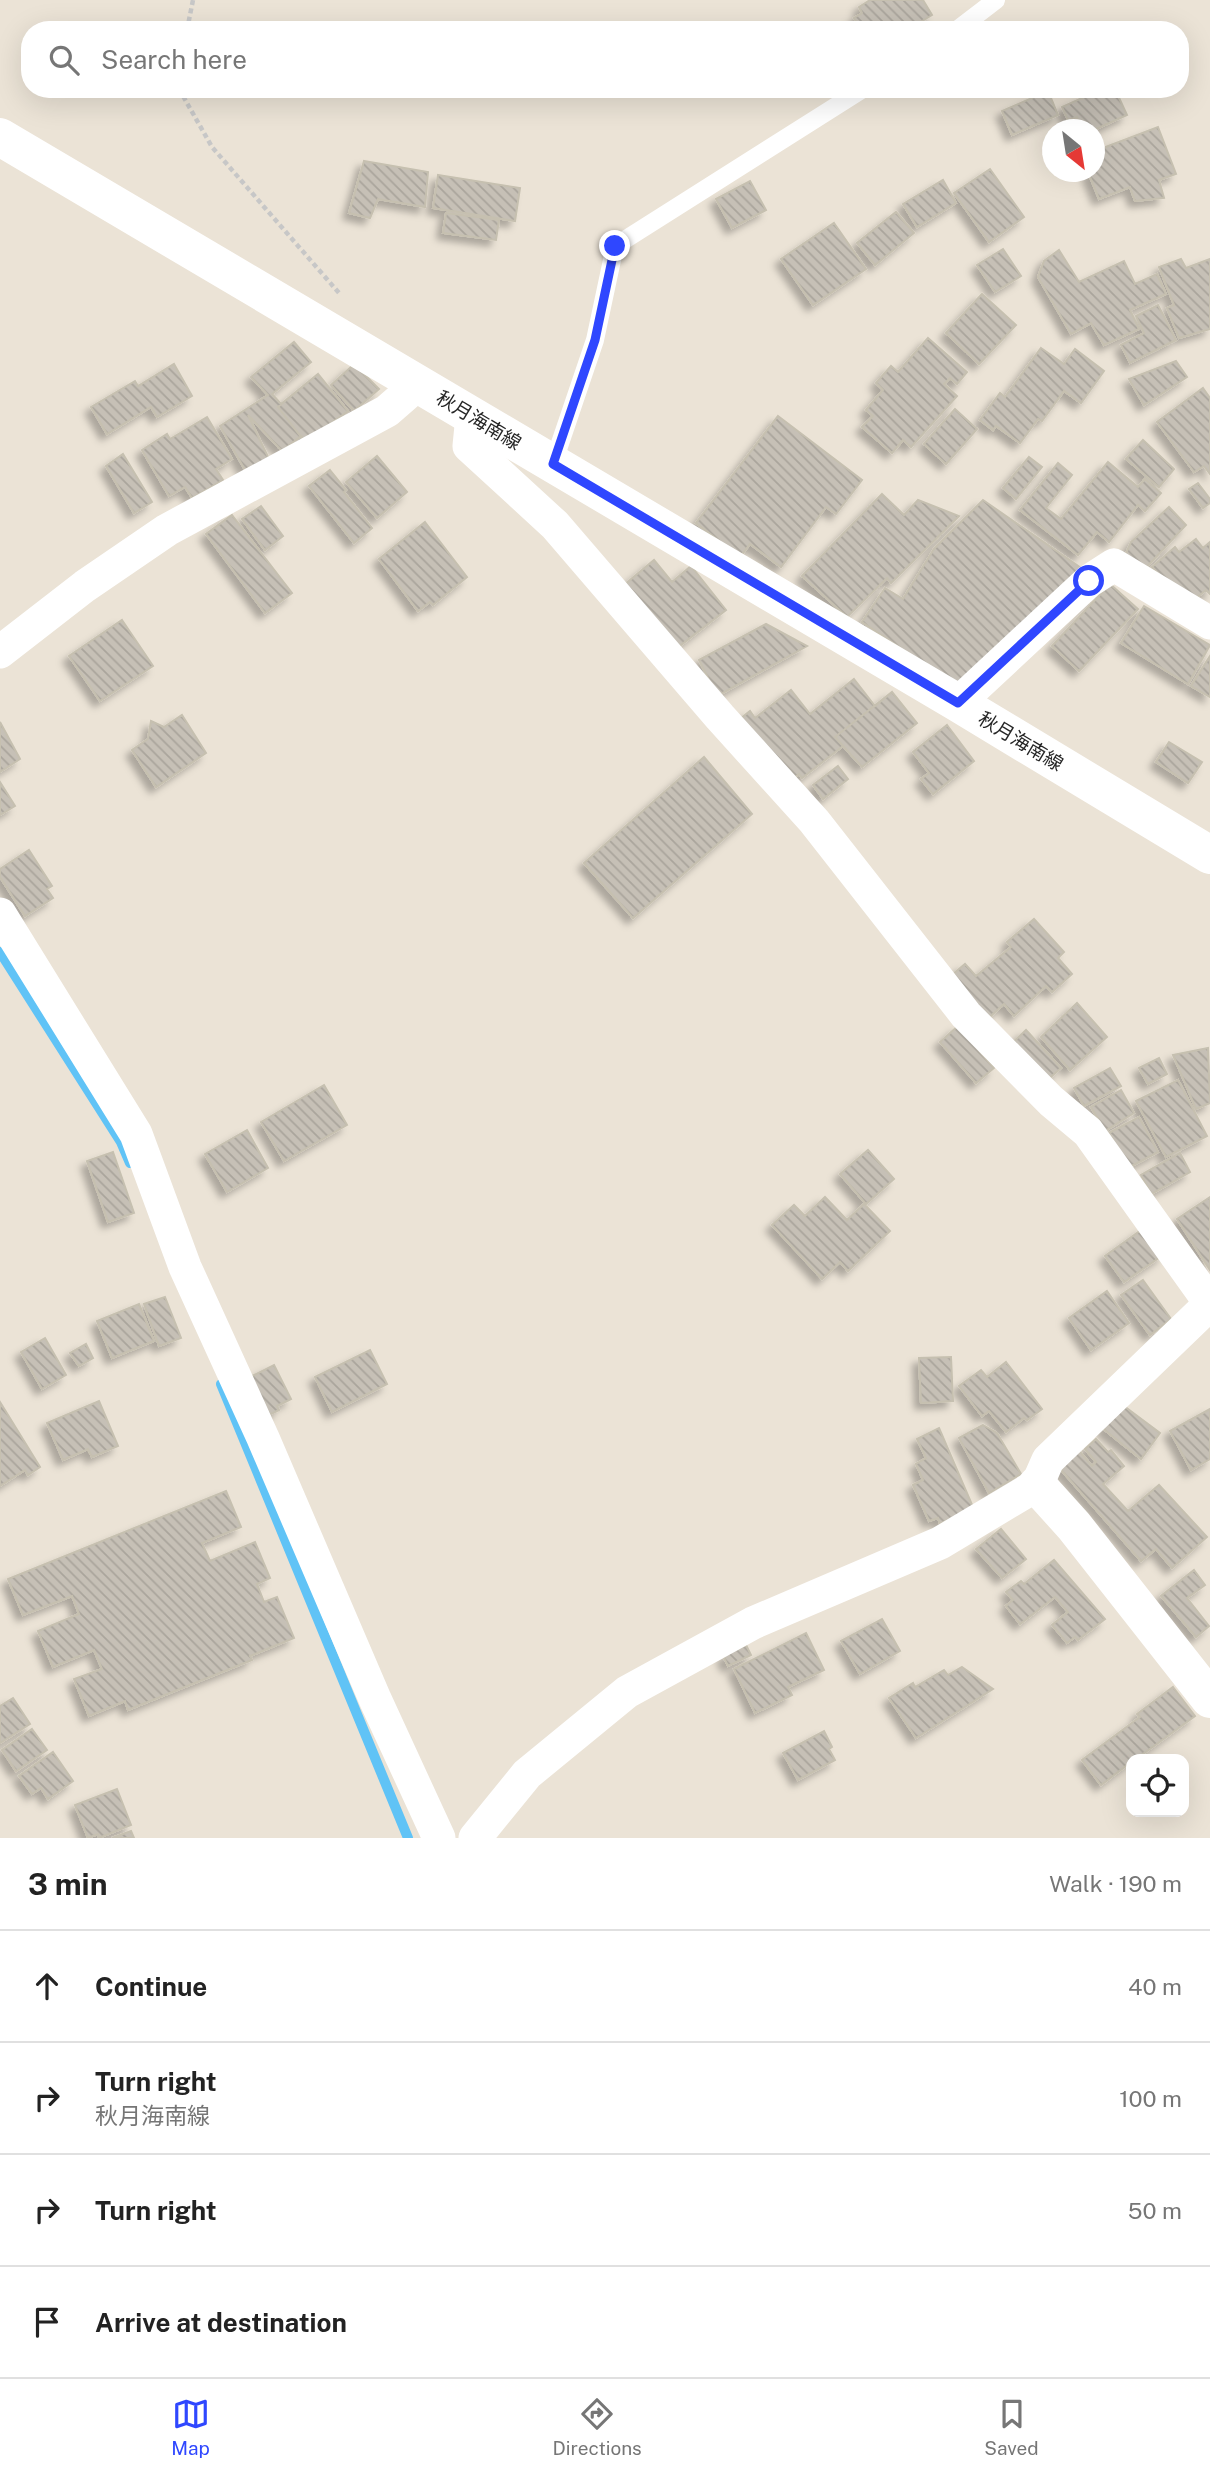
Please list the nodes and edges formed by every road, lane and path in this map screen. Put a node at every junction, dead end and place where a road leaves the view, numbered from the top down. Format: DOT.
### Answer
graph roads {
  1 [pos="193,0"];
  2 [pos="996,0"];
  3 [pos="189,21"];
  4 [pos="969,21"];
  5 [pos="184,98"];
  6 [pos="849,98"];
  7 [pos="0,138"];
  8 [pos="346,302"];
  9 [pos="418,384"];
  10 [pos="472,416"];
  11 [pos="553,464"];
  12 [pos="1210,623"];
  13 [pos="0,652"];
  14 [pos="958,703"];
  15 [pos="1210,855"];
  16 [pos="0,914"];
  17 [pos="1210,1303"];
  18 [pos="1037,1485"];
  19 [pos="1210,1699"];
  20 [pos="439,1838"];
  21 [pos="475,1838"];
  1 -- 3 [label="path"];
  2 -- 4 [label="lane"];
  5 -- 8 [label="path"];
  6 -- 11 [label="lane"];
  7 -- 9 [label="main road, 秋月海南線"];
  9 -- 10 [label="main road, 秋月海南線"];
  9 -- 13 [label="street"];
  10 -- 11 [label="main road, 秋月海南線"];
  10 -- 17 [label="street"];
  11 -- 14 [label="main road, 秋月海南線"];
  12 -- 14 [label="street"];
  14 -- 15 [label="main road, 秋月海南線"];
  16 -- 20 [label="street"];
  17 -- 18 [label="street"];
  18 -- 19 [label="main road"];
  18 -- 21 [label="street"];
}
